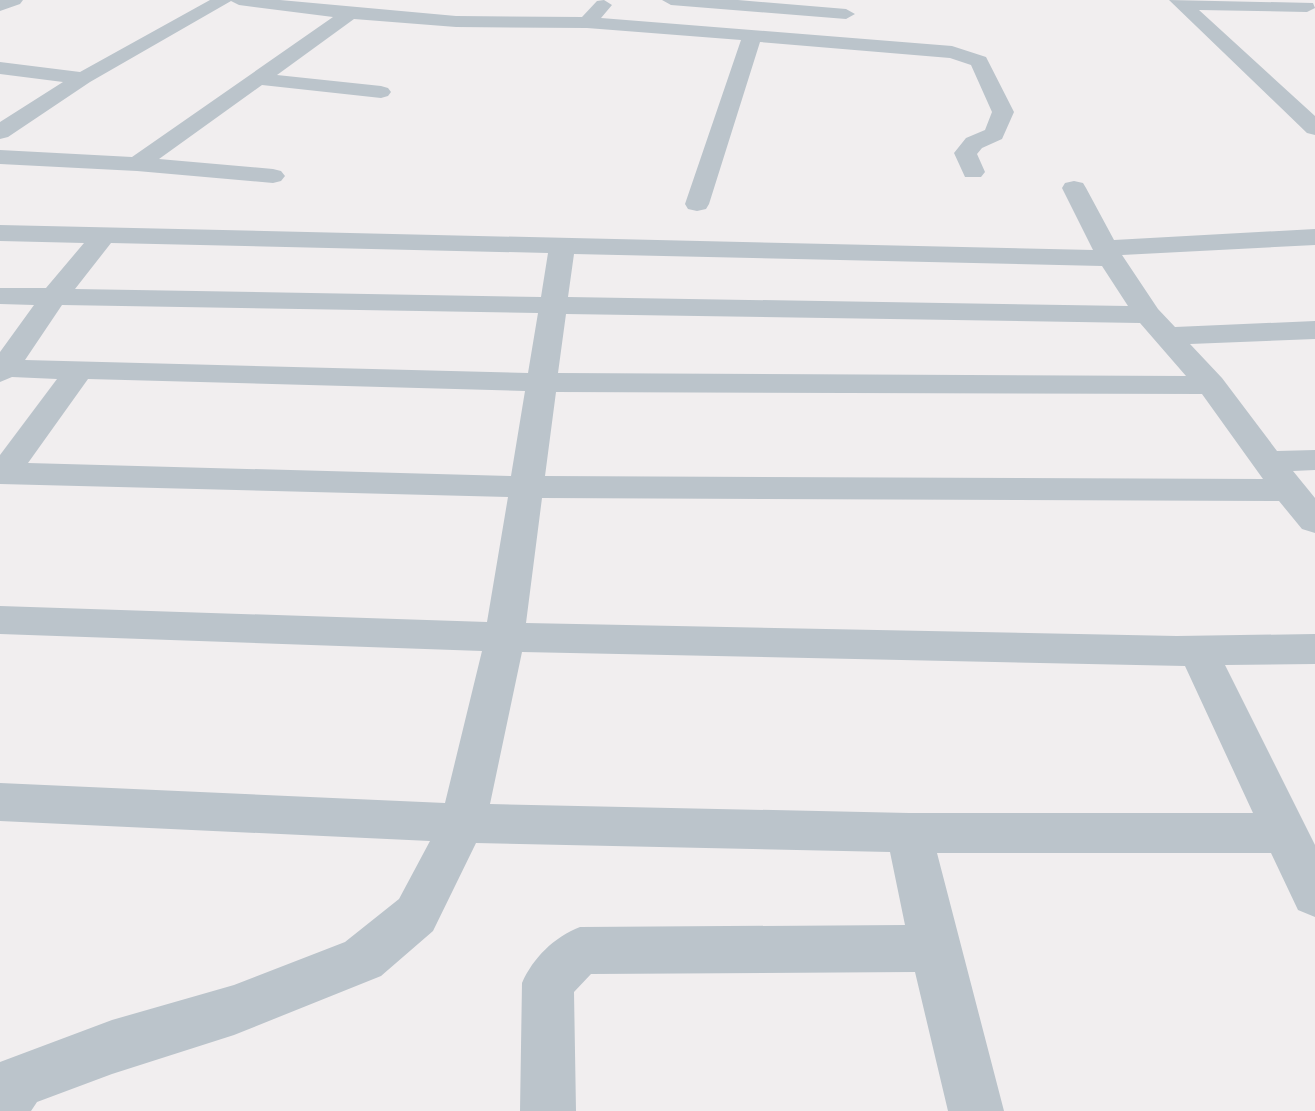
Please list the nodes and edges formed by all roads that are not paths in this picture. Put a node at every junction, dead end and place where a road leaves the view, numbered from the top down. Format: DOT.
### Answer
graph roads {
  1 [pos="14,0"];
  2 [pos="223,0"];
  3 [pos="239,0"];
  4 [pos="391,0"];
  5 [pos="474,0"];
  6 [pos="607,0"];
  7 [pos="671,0"];
  8 [pos="733,2"];
  9 [pos="1180,2"];
  10 [pos="0,6"];
  11 [pos="1307,7"];
  12 [pos="353,11"];
  13 [pos="846,14"];
  14 [pos="446,21"];
  15 [pos="587,22"];
  16 [pos="715,33"];
  17 [pos="752,36"];
  18 [pos="0,68"];
  19 [pos="83,78"];
  20 [pos="259,79"];
  21 [pos="1301,90"];
  22 [pos="1274,91"];
  23 [pos="381,92"];
  24 [pos="1315,128"];
  25 [pos="0,132"];
  26 [pos="0,157"];
  27 [pos="136,164"];
  28 [pos="973,172"];
  29 [pos="272,176"];
  30 [pos="1074,188"];
  31 [pos="697,204"];
  32 [pos="0,233"];
  33 [pos="103,236"];
  34 [pos="1315,237"];
  35 [pos="562,246"];
  36 [pos="1108,253"];
  37 [pos="0,296"];
  38 [pos="54,297"];
  39 [pos="554,305"];
  40 [pos="1157,325"];
  41 [pos="1315,330"];
  42 [pos="1,370"];
  43 [pos="79,370"];
  44 [pos="543,382"];
  45 [pos="1211,385"];
  46 [pos="1315,460"];
  47 [pos="1268,462"];
  48 [pos="2,473"];
  49 [pos="527,486"];
  50 [pos="1289,490"];
  51 [pos="1315,521"];
  52 [pos="0,620"];
  53 [pos="505,637"];
  54 [pos="1315,649"];
  55 [pos="1198,651"];
  56 [pos="0,802"];
  57 [pos="463,823"];
  58 [pos="909,833"];
  59 [pos="1285,833"];
  60 [pos="1315,895"];
  61 [pos="934,948"];
  62 [pos="6,1091"];
  63 [pos="548,1111"];
  64 [pos="976,1111"];
  1 -- 10 [label="street"];
  2 -- 19 [label="street"];
  3 -- 12 [label="street"];
  4 -- 12 [label="street"];
  5 -- 14 [label="street"];
  6 -- 15 [label="street"];
  7 -- 8 [label="street"];
  8 -- 13 [label="street"];
  8 -- 16 [label="street"];
  9 -- 11 [label="street"];
  9 -- 22 [label="street"];
  12 -- 14 [label="street"];
  12 -- 20 [label="street"];
  14 -- 15 [label="street"];
  15 -- 16 [label="street"];
  16 -- 17 [label="street"];
  17 -- 28 [label="street"];
  17 -- 31 [label="street"];
  18 -- 19 [label="street"];
  19 -- 25 [label="street"];
  20 -- 23 [label="street"];
  20 -- 27 [label="street"];
  21 -- 22 [label="street"];
  22 -- 24 [label="street"];
  26 -- 27 [label="street"];
  27 -- 29 [label="street"];
  30 -- 36 [label="street"];
  32 -- 33 [label="street"];
  33 -- 35 [label="street"];
  33 -- 38 [label="street"];
  34 -- 36 [label="street"];
  35 -- 36 [label="street"];
  35 -- 39 [label="street"];
  36 -- 40 [label="street"];
  37 -- 38 [label="street"];
  38 -- 39 [label="street"];
  38 -- 42 [label="street"];
  39 -- 40 [label="street"];
  39 -- 44 [label="street"];
  40 -- 41 [label="street"];
  40 -- 45 [label="street"];
  42 -- 43 [label="street"];
  43 -- 44 [label="street"];
  43 -- 48 [label="street"];
  44 -- 45 [label="street"];
  44 -- 49 [label="street"];
  45 -- 47 [label="street"];
  46 -- 47 [label="street"];
  47 -- 50 [label="street"];
  48 -- 49 [label="street"];
  49 -- 50 [label="street"];
  49 -- 53 [label="street"];
  50 -- 51 [label="street"];
  52 -- 53 [label="street"];
  53 -- 55 [label="street"];
  53 -- 57 [label="street"];
  54 -- 55 [label="street"];
  55 -- 59 [label="street"];
  56 -- 57 [label="street"];
  57 -- 58 [label="street"];
  57 -- 62 [label="street"];
  58 -- 59 [label="street"];
  58 -- 61 [label="street"];
  59 -- 60 [label="street"];
  61 -- 63 [label="street"];
  61 -- 64 [label="street"];
}
